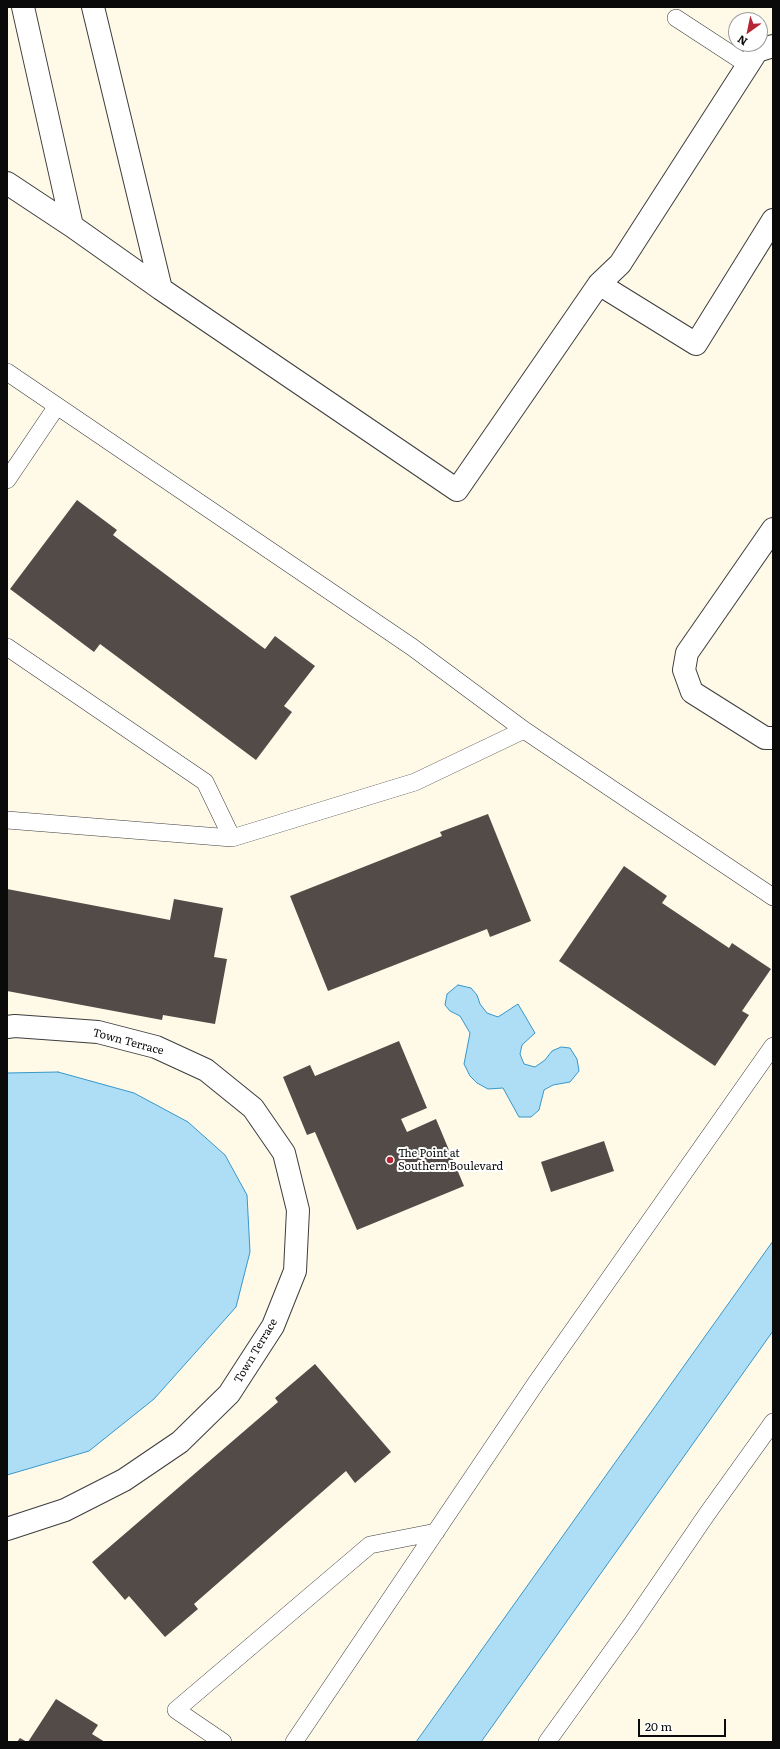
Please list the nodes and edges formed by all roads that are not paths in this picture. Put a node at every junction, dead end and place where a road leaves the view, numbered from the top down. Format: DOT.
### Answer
graph roads {
  1 [pos="23,7"];
  2 [pos="93,7"];
  3 [pos="676,18"];
  4 [pos="773,46"];
  5 [pos="748,65"];
  6 [pos="7,183"];
  7 [pos="773,220"];
  8 [pos="72,226"];
  9 [pos="599,284"];
  10 [pos="161,289"];
  11 [pos="7,372"];
  12 [pos="57,406"];
  13 [pos="7,480"];
  14 [pos="773,529"];
  15 [pos="7,647"];
  16 [pos="524,730"];
  17 [pos="773,738"];
  18 [pos="7,820"];
  19 [pos="232,838"];
  20 [pos="773,897"];
  21 [pos="7,1027"];
  22 [pos="773,1046"];
  23 [pos="773,1422"];
  24 [pos="7,1529"];
  25 [pos="436,1532"];
  26 [pos="223,1742"];
  27 [pos="294,1742"];
  28 [pos="547,1742"];
  1 -- 8 [label="street"];
  2 -- 10 [label="street"];
  3 -- 5 [label="lane"];
  4 -- 5 [label="street"];
  5 -- 9 [label="street"];
  6 -- 8 [label="street"];
  7 -- 9 [label="street"];
  8 -- 10 [label="street"];
  9 -- 10 [label="street"];
  11 -- 12 [label="lane"];
  12 -- 13 [label="lane"];
  12 -- 16 [label="lane"];
  14 -- 17 [label="street"];
  15 -- 19 [label="lane"];
  16 -- 19 [label="lane"];
  16 -- 20 [label="lane"];
  18 -- 19 [label="lane"];
  21 -- 24 [label="street, Town Terrace"];
  22 -- 25 [label="lane"];
  23 -- 28 [label="lane"];
  25 -- 26 [label="lane"];
  25 -- 27 [label="lane"];
}
